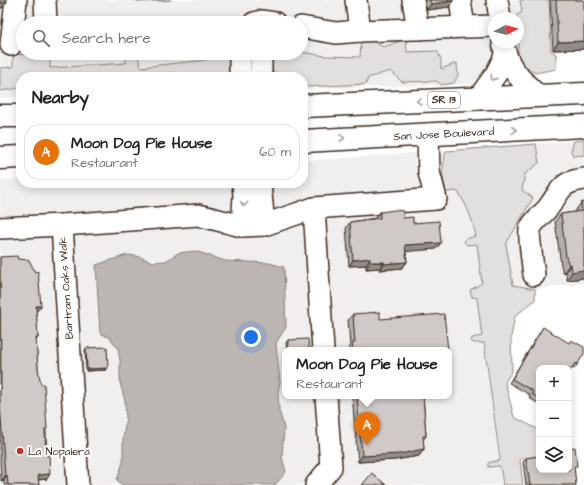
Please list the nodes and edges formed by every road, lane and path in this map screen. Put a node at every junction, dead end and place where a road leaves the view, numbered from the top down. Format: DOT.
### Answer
graph roads {
  1 [pos="16,0"];
  2 [pos="45,0"];
  3 [pos="356,0"];
  4 [pos="413,0"];
  5 [pos="460,0"];
  6 [pos="497,0"];
  7 [pos="499,12"];
  8 [pos="46,16"];
  9 [pos="488,26"];
  10 [pos="464,27"];
  11 [pos="308,28"];
  12 [pos="418,29"];
  13 [pos="360,31"];
  14 [pos="11,45"];
  15 [pos="504,49"];
  16 [pos="240,60"];
  17 [pos="261,60"];
  18 [pos="240,72"];
  19 [pos="261,72"];
  20 [pos="584,94"];
  21 [pos="536,95"];
  22 [pos="478,99"];
  23 [pos="382,103"];
  24 [pos="308,106"];
  25 [pos="0,116"];
  26 [pos="16,116"];
  27 [pos="308,121"];
  28 [pos="581,123"];
  29 [pos="428,134"];
  30 [pos="308,141"];
  31 [pos="16,157"];
  32 [pos="0,158"];
  33 [pos="584,179"];
  34 [pos="243,188"];
  35 [pos="260,188"];
  36 [pos="314,208"];
  37 [pos="62,224"];
  38 [pos="264,225"];
  39 [pos="242,226"];
  40 [pos="0,228"];
  41 [pos="534,275"];
  42 [pos="323,347"];
  43 [pos="326,399"];
  44 [pos="78,485"];
  45 [pos="316,485"];
  1 -- 14 [label="street"];
  2 -- 8 [label="street"];
  3 -- 13 [label="street"];
  4 -- 12 [label="street"];
  5 -- 10 [label="street"];
  6 -- 7 [label="street"];
  9 -- 10 [label="street"];
  10 -- 12 [label="street"];
  11 -- 13 [label="street"];
  12 -- 13 [label="street"];
  15 -- 21 [label="street"];
  15 -- 22 [label="street, one-way"];
  16 -- 18 [label="street"];
  17 -- 19 [label="street"];
  20 -- 21 [label="main road, SR 13"];
  21 -- 22 [label="main road, SR 13"];
  22 -- 23 [label="main road, SR 13, one-way"];
  23 -- 24 [label="main road, SR 13"];
  23 -- 27 [label="main road"];
  25 -- 26 [label="main road"];
  29 -- 28 [label="main road, San Jose Boulevard, one-way"];
  30 -- 29 [label="main road, San Jose Boulevard, one-way"];
  29 -- 36 [label="street, Bartram Oaks Walk"];
  31 -- 32 [label="main road"];
  33 -- 41 [label="street"];
  34 -- 39 [label="street, one-way"];
  35 -- 38 [label="street"];
  36 -- 38 [label="street, Bartram Oaks Walk"];
  36 -- 42 [label="street"];
  37 -- 39 [label="street, Bartram Oaks Walk"];
  37 -- 40 [label="street"];
  37 -- 44 [label="street, Bartram Oaks Walk"];
  38 -- 39 [label="street, Bartram Oaks Walk"];
  43 -- 45 [label="street"];
}
